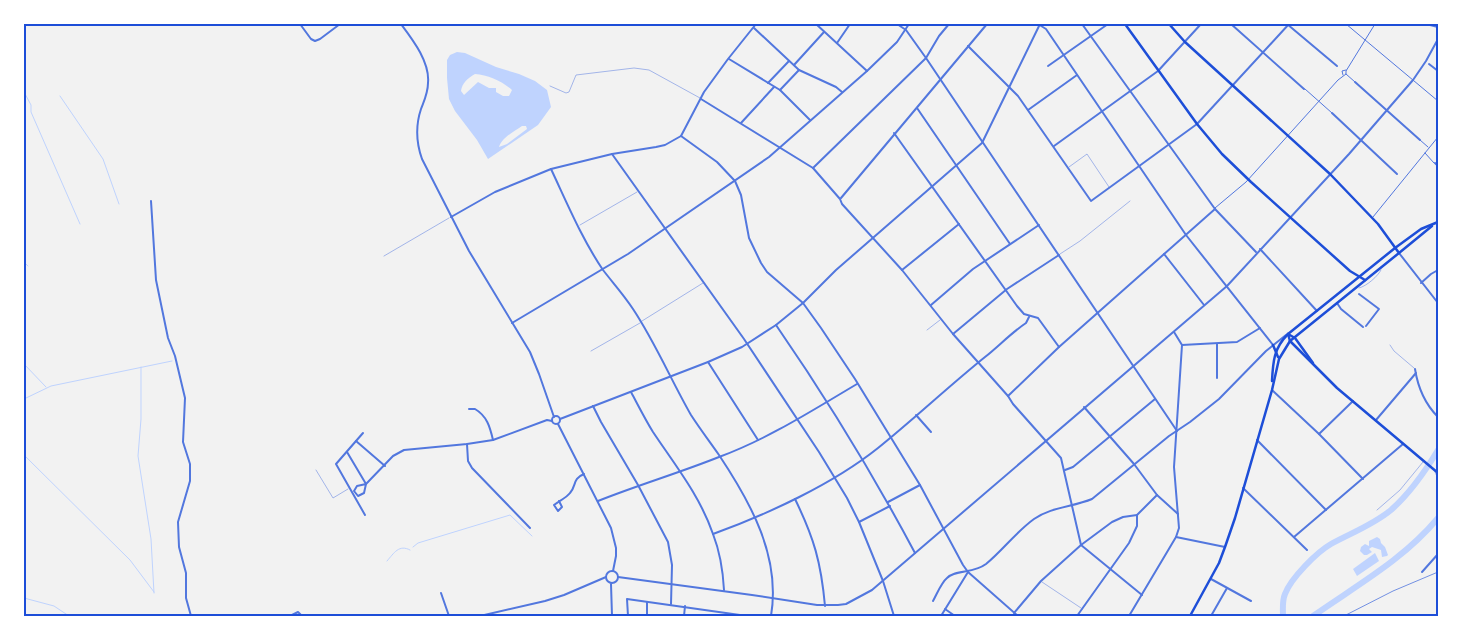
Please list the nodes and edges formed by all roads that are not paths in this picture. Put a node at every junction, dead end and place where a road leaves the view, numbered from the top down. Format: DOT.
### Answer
graph roads {
  1 [pos="300,24"];
  2 [pos="340,24"];
  3 [pos="402,24"];
  4 [pos="756,24"];
  5 [pos="816,24"];
  6 [pos="850,24"];
  7 [pos="897,24"];
  8 [pos="909,24"];
  9 [pos="949,24"];
  10 [pos="987,24"];
  11 [pos="1039,24"];
  12 [pos="1082,24"];
  13 [pos="1108,24"];
  14 [pos="1125,24"];
  15 [pos="1169,24"];
  16 [pos="1201,24"];
  17 [pos="1231,24"];
  18 [pos="1288,24"];
  19 [pos="1346,24"];
  20 [pos="1375,24"];
  21 [pos="1426,24"];
  22 [pos="1438,26"];
  23 [pos="753,28"];
  24 [pos="906,30"];
  25 [pos="824,32"];
  26 [pos="1091,37"];
  27 [pos="1438,39"];
  28 [pos="1365,40"];
  29 [pos="1185,42"];
  30 [pos="836,43"];
  31 [pos="968,46"];
  32 [pos="1263,52"];
  33 [pos="1063,56"];
  34 [pos="926,58"];
  35 [pos="728,59"];
  36 [pos="1425,60"];
  37 [pos="790,61"];
  38 [pos="1429,64"];
  39 [pos="794,65"];
  40 [pos="1048,66"];
  41 [pos="1337,66"];
  42 [pos="799,70"];
  43 [pos="867,70"];
  44 [pos="1158,71"];
  45 [pos="1342,71"];
  46 [pos="1346,71"];
  47 [pos="1438,71"];
  48 [pos="1346,74"];
  49 [pos="1077,75"];
  50 [pos="1343,75"];
  51 [pos="940,79"];
  52 [pos="1413,80"];
  53 [pos="1355,82"];
  54 [pos="768,83"];
  55 [pos="1232,85"];
  56 [pos="550,86"];
  57 [pos="774,87"];
  58 [pos="1009,87"];
  59 [pos="1304,89"];
  60 [pos="780,90"];
  61 [pos="1131,91"];
  62 [pos="842,92"];
  63 [pos="701,99"];
  64 [pos="1318,101"];
  65 [pos="1438,101"];
  66 [pos="916,107"];
  67 [pos="1028,110"];
  68 [pos="1386,110"];
  69 [pos="1102,112"];
  70 [pos="1332,113"];
  71 [pos="810,120"];
  72 [pos="741,124"];
  73 [pos="1197,124"];
  74 [pos="894,133"];
  75 [pos="681,136"];
  76 [pos="1288,136"];
  77 [pos="1438,137"];
  78 [pos="1361,140"];
  79 [pos="1420,140"];
  80 [pos="982,143"];
  81 [pos="1168,144"];
  82 [pos="1054,146"];
  83 [pos="780,148"];
  84 [pos="1429,148"];
  85 [pos="1424,153"];
  86 [pos="612,154"];
  87 [pos="1435,163"];
  88 [pos="956,166"];
  89 [pos="1139,166"];
  90 [pos="1438,166"];
  91 [pos="813,168"];
  92 [pos="1068,168"];
  93 [pos="551,169"];
  94 [pos="1330,174"];
  95 [pos="1398,174"];
  96 [pos="1248,180"];
  97 [pos="735,181"];
  98 [pos="932,186"];
  99 [pos="1109,187"];
  100 [pos="638,191"];
  101 [pos="840,199"];
  102 [pos="151,201"];
  103 [pos="1130,201"];
  104 [pos="1215,209"];
  105 [pos="451,217"];
  106 [pos="1291,217"];
  107 [pos="1372,218"];
  108 [pos="1438,222"];
  109 [pos="959,224"];
  110 [pos="1434,224"];
  111 [pos="1038,225"];
  112 [pos="578,226"];
  113 [pos="666,228"];
  114 [pos="1186,235"];
  115 [pos="872,238"];
  116 [pos="1010,244"];
  117 [pos="1395,248"];
  118 [pos="1260,249"];
  119 [pos="1257,253"];
  120 [pos="1399,253"];
  121 [pos="1164,254"];
  122 [pos="1059,255"];
  123 [pos="384,256"];
  124 [pos="985,260"];
  125 [pos="1381,268"];
  126 [pos="603,269"];
  127 [pos="902,270"];
  128 [pos="1438,270"];
  129 [pos="1350,271"];
  130 [pos="1358,277"];
  131 [pos="1365,280"];
  132 [pos="704,283"];
  133 [pos="1350,283"];
  134 [pos="1421,283"];
  135 [pos="1227,286"];
  136 [pos="1355,288"];
  137 [pos="1007,289"];
  138 [pos="1360,294"];
  139 [pos="803,303"];
  140 [pos="1337,303"];
  141 [pos="1438,303"];
  142 [pos="931,305"];
  143 [pos="1204,306"];
  144 [pos="1317,311"];
  145 [pos="1097,314"];
  146 [pos="1029,316"];
  147 [pos="942,318"];
  148 [pos="641,322"];
  149 [pos="512,323"];
  150 [pos="776,325"];
  151 [pos="1260,328"];
  152 [pos="927,330"];
  153 [pos="1173,332"];
  154 [pos="954,334"];
  155 [pos="1288,334"];
  156 [pos="1295,338"];
  157 [pos="1290,342"];
  158 [pos="747,344"];
  159 [pos="1217,344"];
  160 [pos="1182,345"];
  161 [pos="1273,345"];
  162 [pos="1390,346"];
  163 [pos="1059,347"];
  164 [pos="1276,350"];
  165 [pos="591,351"];
  166 [pos="1278,359"];
  167 [pos="708,362"];
  168 [pos="978,362"];
  169 [pos="1132,366"];
  170 [pos="1316,367"];
  171 [pos="1415,369"];
  172 [pos="1416,374"];
  173 [pos="671,377"];
  174 [pos="1217,378"];
  175 [pos="857,383"];
  176 [pos="1272,390"];
  177 [pos="631,392"];
  178 [pos="1008,396"];
  179 [pos="1156,399"];
  180 [pos="828,401"];
  181 [pos="1353,401"];
  182 [pos="594,406"];
  183 [pos="1084,407"];
  184 [pos="469,409"];
  185 [pos="916,415"];
  186 [pos="554,417"];
  187 [pos="1438,417"];
  188 [pos="798,418"];
  189 [pos="560,419"];
  190 [pos="1376,420"];
  191 [pos="552,421"];
  192 [pos="558,424"];
  193 [pos="1177,431"];
  194 [pos="931,432"];
  195 [pos="362,433"];
  196 [pos="1319,434"];
  197 [pos="1109,436"];
  198 [pos="891,437"];
  199 [pos="493,440"];
  200 [pos="758,440"];
  201 [pos="1257,440"];
  202 [pos="356,441"];
  203 [pos="1045,441"];
  204 [pos="467,444"];
  205 [pos="1403,444"];
  206 [pos="347,452"];
  207 [pos="720,457"];
  208 [pos="863,459"];
  209 [pos="1424,462"];
  210 [pos="1134,464"];
  211 [pos="385,466"];
  212 [pos="316,470"];
  213 [pos="1065,470"];
  214 [pos="1435,470"];
  215 [pos="681,471"];
  216 [pos="1438,473"];
  217 [pos="584,474"];
  218 [pos="834,477"];
  219 [pos="1363,479"];
  220 [pos="1438,479"];
  221 [pos="366,484"];
  222 [pos="638,485"];
  223 [pos="920,485"];
  224 [pos="350,488"];
  225 [pos="1243,488"];
  226 [pos="353,491"];
  227 [pos="1158,495"];
  228 [pos="795,499"];
  229 [pos="559,501"];
  230 [pos="598,501"];
  231 [pos="888,502"];
  232 [pos="1072,505"];
  233 [pos="890,506"];
  234 [pos="1326,510"];
  235 [pos="1377,510"];
  236 [pos="1178,514"];
  237 [pos="365,515"];
  238 [pos="1137,515"];
  239 [pos="756,518"];
  240 [pos="859,522"];
  241 [pos="530,528"];
  242 [pos="944,528"];
  243 [pos="714,534"];
  244 [pos="1176,537"];
  245 [pos="1294,537"];
  246 [pos="1081,544"];
  247 [pos="1225,547"];
  248 [pos="1307,550"];
  249 [pos="915,553"];
  250 [pos="1438,554"];
  251 [pos="1111,570"];
  252 [pos="613,571"];
  253 [pos="968,572"];
  254 [pos="1422,572"];
  255 [pos="606,577"];
  256 [pos="618,577"];
  257 [pos="1211,578"];
  258 [pos="883,581"];
  259 [pos="1041,581"];
  260 [pos="611,583"];
  261 [pos="672,584"];
  262 [pos="1227,588"];
  263 [pos="724,591"];
  264 [pos="441,593"];
  265 [pos="1142,595"];
  266 [pos="774,598"];
  267 [pos="933,601"];
  268 [pos="1251,601"];
  269 [pos="647,602"];
  270 [pos="671,604"];
  271 [pos="685,606"];
  272 [pos="825,606"];
  273 [pos="945,609"];
  274 [pos="1082,609"];
  275 [pos="1014,613"];
  276 [pos="735,615"];
  277 [pos="190,616"];
  278 [pos="290,616"];
  279 [pos="302,616"];
  280 [pos="449,616"];
  281 [pos="480,616"];
  282 [pos="612,616"];
  283 [pos="628,616"];
  284 [pos="647,616"];
  285 [pos="684,616"];
  286 [pos="747,616"];
  287 [pos="771,616"];
  288 [pos="894,616"];
  289 [pos="941,616"];
  290 [pos="954,616"];
  291 [pos="1018,616"];
  292 [pos="1077,616"];
  293 [pos="1129,616"];
  294 [pos="1190,616"];
  295 [pos="1211,616"];
  1 -- 2 [label="street"];
  3 -- 105 [label="street"];
  4 -- 23 [label="street"];
  5 -- 25 [label="street"];
  6 -- 30 [label="street"];
  7 -- 24 [label="street"];
  8 -- 24 [label="street"];
  9 -- 34 [label="street"];
  10 -- 31 [label="street"];
  11 -- 33 [label="street"];
  11 -- 58 [label="street"];
  12 -- 26 [label="street"];
  13 -- 26 [label="street"];
  14 -- 44 [label="main road"];
  15 -- 29 [label="main road"];
  16 -- 29 [label="street"];
  17 -- 32 [label="street"];
  18 -- 32 [label="street"];
  18 -- 41 [label="street"];
  19 -- 28 [label="street"];
  20 -- 28 [label="street"];
  21 -- 22 [label="street"];
  23 -- 35 [label="street"];
  23 -- 37 [label="street"];
  24 -- 34 [label="street"];
  24 -- 43 [label="street"];
  25 -- 30 [label="street"];
  25 -- 39 [label="street"];
  26 -- 33 [label="street"];
  26 -- 61 [label="street"];
  27 -- 36 [label="street"];
  28 -- 46 [label="street"];
  28 -- 52 [label="street"];
  29 -- 44 [label="street"];
  29 -- 55 [label="main road"];
  30 -- 43 [label="street"];
  31 -- 51 [label="street"];
  31 -- 58 [label="street"];
  32 -- 55 [label="street"];
  32 -- 59 [label="street"];
  33 -- 40 [label="street"];
  33 -- 49 [label="street"];
  34 -- 51 [label="street"];
  34 -- 91 [label="street"];
  35 -- 54 [label="street"];
  35 -- 63 [label="street"];
  36 -- 38 [label="lane"];
  36 -- 52 [label="street"];
  37 -- 39 [label="street"];
  37 -- 54 [label="street"];
  38 -- 47 [label="street"];
  39 -- 42 [label="street"];
  41 -- 45 [label="street"];
  42 -- 60 [label="street"];
  42 -- 62 [label="street"];
  43 -- 62 [label="street"];
  44 -- 61 [label="street"];
  44 -- 73 [label="main road"];
  45 -- 46 [label="street"];
  45 -- 50 [label="street"];
  46 -- 48 [label="street"];
  48 -- 50 [label="street"];
  48 -- 53 [label="street"];
  49 -- 67 [label="street"];
  49 -- 69 [label="street"];
  50 -- 64 [label="street"];
  51 -- 66 [label="street"];
  51 -- 80 [label="street"];
  52 -- 65 [label="street"];
  52 -- 68 [label="street"];
  53 -- 68 [label="street"];
  54 -- 57 [label="street"];
  55 -- 73 [label="street"];
  55 -- 76 [label="main road"];
  56 -- 63 [label="lane"];
  57 -- 60 [label="street"];
  57 -- 72 [label="street"];
  58 -- 67 [label="street"];
  58 -- 80 [label="street"];
  59 -- 64 [label="street"];
  60 -- 71 [label="street"];
  61 -- 69 [label="street"];
  61 -- 81 [label="street"];
  62 -- 71 [label="street"];
  63 -- 72 [label="street"];
  63 -- 75 [label="street"];
  64 -- 70 [label="street"];
  64 -- 76 [label="street"];
  66 -- 74 [label="street"];
  66 -- 88 [label="street"];
  67 -- 82 [label="street"];
  68 -- 78 [label="street"];
  68 -- 79 [label="street"];
  69 -- 82 [label="street"];
  69 -- 89 [label="street"];
  70 -- 78 [label="street"];
  71 -- 83 [label="street"];
  72 -- 83 [label="street"];
  73 -- 81 [label="street"];
  73 -- 96 [label="main road"];
  74 -- 98 [label="street"];
  74 -- 101 [label="street"];
  75 -- 86 [label="street"];
  75 -- 97 [label="street"];
  76 -- 94 [label="main road"];
  76 -- 96 [label="street"];
  77 -- 84 [label="street"];
  78 -- 94 [label="street"];
  78 -- 95 [label="street"];
  79 -- 84 [label="street"];
  80 -- 88 [label="street"];
  80 -- 111 [label="street"];
  81 -- 89 [label="street"];
  81 -- 104 [label="street"];
  82 -- 92 [label="street"];
  83 -- 91 [label="street"];
  83 -- 97 [label="street"];
  84 -- 85 [label="street"];
  85 -- 87 [label="street"];
  85 -- 107 [label="street"];
  86 -- 93 [label="street"];
  86 -- 100 [label="street"];
  87 -- 90 [label="street"];
  88 -- 98 [label="street"];
  88 -- 116 [label="street"];
  89 -- 99 [label="street"];
  89 -- 114 [label="street"];
  91 -- 101 [label="street"];
  92 -- 99 [label="street"];
  92 -- 99 [label="lane"];
  93 -- 105 [label="street"];
  93 -- 112 [label="street"];
  94 -- 106 [label="street"];
  94 -- 107 [label="main road"];
  96 -- 104 [label="street"];
  96 -- 106 [label="main road"];
  97 -- 113 [label="street"];
  97 -- 139 [label="street"];
  98 -- 109 [label="street"];
  98 -- 115 [label="street"];
  100 -- 112 [label="lane"];
  100 -- 113 [label="street"];
  101 -- 115 [label="street"];
  102 -- 277 [label="street"];
  103 -- 122 [label="lane"];
  104 -- 114 [label="street"];
  104 -- 119 [label="street"];
  105 -- 123 [label="lane"];
  105 -- 149 [label="street"];
  106 -- 118 [label="street"];
  106 -- 129 [label="main road"];
  107 -- 117 [label="main road"];
  108 -- 110 [label="main road"];
  109 -- 124 [label="street"];
  109 -- 127 [label="street"];
  110 -- 117 [label="main road"];
  110 -- 120 [label="main road"];
  111 -- 116 [label="street"];
  111 -- 122 [label="street"];
  112 -- 126 [label="street"];
  113 -- 126 [label="street"];
  113 -- 132 [label="street"];
  114 -- 121 [label="street"];
  114 -- 135 [label="street"];
  115 -- 127 [label="street"];
  115 -- 139 [label="street"];
  116 -- 124 [label="street"];
  117 -- 120 [label="main road"];
  117 -- 130 [label="main road"];
  118 -- 119 [label="street"];
  118 -- 144 [label="street"];
  119 -- 135 [label="street"];
  120 -- 125 [label="main road"];
  120 -- 134 [label="street"];
  121 -- 143 [label="street"];
  121 -- 145 [label="street"];
  122 -- 137 [label="street"];
  122 -- 145 [label="street"];
  124 -- 137 [label="street"];
  124 -- 142 [label="street"];
  125 -- 131 [label="main road"];
  125 -- 136 [label="lane"];
  126 -- 148 [label="street"];
  126 -- 149 [label="street"];
  127 -- 142 [label="street"];
  128 -- 134 [label="street"];
  129 -- 130 [label="main road"];
  129 -- 133 [label="main road"];
  130 -- 131 [label="main road"];
  130 -- 133 [label="main road"];
  131 -- 136 [label="main road"];
  132 -- 148 [label="lane"];
  132 -- 158 [label="street"];
  133 -- 144 [label="main road"];
  134 -- 141 [label="street"];
  135 -- 143 [label="street"];
  135 -- 151 [label="street"];
  136 -- 140 [label="main road"];
  137 -- 146 [label="street"];
  137 -- 154 [label="street"];
  138 -- 140 [label="street"];
  139 -- 150 [label="street"];
  139 -- 175 [label="street"];
  140 -- 156 [label="main road"];
  142 -- 147 [label="street"];
  143 -- 153 [label="street"];
  144 -- 155 [label="main road"];
  145 -- 163 [label="street"];
  145 -- 169 [label="street"];
  146 -- 163 [label="street"];
  146 -- 168 [label="street"];
  147 -- 152 [label="lane"];
  147 -- 154 [label="street"];
  148 -- 165 [label="lane"];
  148 -- 173 [label="street"];
  149 -- 186 [label="street"];
  150 -- 158 [label="street"];
  150 -- 180 [label="street"];
  151 -- 159 [label="street"];
  151 -- 161 [label="street"];
  153 -- 160 [label="street"];
  153 -- 169 [label="street"];
  154 -- 168 [label="street"];
  155 -- 156 [label="main road"];
  155 -- 157 [label="main road"];
  155 -- 161 [label="street"];
  155 -- 164 [label="main road"];
  156 -- 157 [label="main road"];
  156 -- 170 [label="main road"];
  157 -- 166 [label="main road"];
  157 -- 170 [label="main road"];
  158 -- 167 [label="street"];
  158 -- 188 [label="street"];
  159 -- 160 [label="street"];
  159 -- 174 [label="street"];
  160 -- 193 [label="street"];
  161 -- 164 [label="main road"];
  161 -- 193 [label="street"];
  162 -- 171 [label="lane"];
  163 -- 178 [label="street"];
  164 -- 166 [label="main road"];
  164 -- 176 [label="main road"];
  166 -- 176 [label="main road"];
  167 -- 173 [label="street"];
  167 -- 200 [label="street"];
  168 -- 178 [label="street"];
  168 -- 185 [label="street"];
  169 -- 179 [label="street"];
  169 -- 183 [label="street"];
  170 -- 181 [label="main road"];
  171 -- 172 [label="street"];
  172 -- 187 [label="street"];
  172 -- 190 [label="street"];
  173 -- 177 [label="street"];
  173 -- 207 [label="street"];
  175 -- 180 [label="street"];
  175 -- 198 [label="street"];
  176 -- 196 [label="street"];
  176 -- 201 [label="main road"];
  177 -- 182 [label="street"];
  177 -- 215 [label="street"];
  178 -- 203 [label="street"];
  179 -- 193 [label="street"];
  179 -- 197 [label="street"];
  180 -- 188 [label="street"];
  180 -- 208 [label="street"];
  181 -- 190 [label="main road"];
  181 -- 196 [label="street"];
  182 -- 189 [label="street"];
  182 -- 222 [label="street"];
  183 -- 197 [label="street"];
  183 -- 203 [label="street"];
  184 -- 199 [label="street"];
  185 -- 194 [label="street"];
  185 -- 198 [label="street"];
  186 -- 189 [label="street"];
  186 -- 191 [label="street"];
  188 -- 200 [label="street"];
  188 -- 218 [label="street"];
  189 -- 192 [label="street"];
  190 -- 205 [label="main road"];
  191 -- 192 [label="street"];
  191 -- 199 [label="street"];
  192 -- 217 [label="street"];
  193 -- 210 [label="street"];
  193 -- 236 [label="street"];
  195 -- 202 [label="street"];
  196 -- 219 [label="street"];
  197 -- 210 [label="street"];
  197 -- 213 [label="street"];
  198 -- 208 [label="street"];
  198 -- 223 [label="street"];
  199 -- 204 [label="street"];
  200 -- 207 [label="street"];
  201 -- 225 [label="main road"];
  201 -- 234 [label="street"];
  202 -- 206 [label="street"];
  202 -- 211 [label="street"];
  203 -- 213 [label="street"];
  203 -- 242 [label="street"];
  204 -- 211 [label="street"];
  204 -- 241 [label="street"];
  205 -- 209 [label="main road"];
  205 -- 219 [label="street"];
  206 -- 221 [label="street"];
  206 -- 224 [label="street"];
  207 -- 215 [label="street"];
  207 -- 239 [label="street"];
  208 -- 218 [label="street"];
  208 -- 231 [label="street"];
  209 -- 214 [label="main road"];
  209 -- 235 [label="lane"];
  210 -- 227 [label="street"];
  210 -- 232 [label="street"];
  211 -- 221 [label="street"];
  212 -- 224 [label="lane"];
  213 -- 232 [label="street"];
  214 -- 216 [label="main road"];
  214 -- 220 [label="lane"];
  215 -- 222 [label="street"];
  215 -- 243 [label="street"];
  217 -- 229 [label="street"];
  217 -- 230 [label="street"];
  218 -- 228 [label="street"];
  218 -- 240 [label="street"];
  219 -- 234 [label="street"];
  221 -- 226 [label="street"];
  221 -- 226 [label="street"];
  222 -- 230 [label="street"];
  222 -- 261 [label="street"];
  223 -- 231 [label="street"];
  223 -- 242 [label="street"];
  224 -- 226 [label="street"];
  225 -- 245 [label="street"];
  225 -- 247 [label="main road"];
  226 -- 237 [label="street"];
  227 -- 236 [label="street"];
  227 -- 238 [label="street"];
  228 -- 239 [label="street"];
  228 -- 272 [label="street"];
  230 -- 252 [label="street"];
  231 -- 233 [label="street"];
  232 -- 246 [label="street"];
  232 -- 253 [label="street"];
  233 -- 240 [label="street"];
  233 -- 249 [label="street"];
  234 -- 245 [label="street"];
  236 -- 244 [label="street"];
  238 -- 246 [label="street"];
  238 -- 251 [label="street"];
  239 -- 243 [label="street"];
  239 -- 266 [label="street"];
  240 -- 258 [label="street"];
  242 -- 249 [label="street"];
  242 -- 253 [label="street"];
  243 -- 263 [label="street"];
  244 -- 247 [label="street"];
  244 -- 265 [label="street"];
  245 -- 248 [label="street"];
  246 -- 251 [label="street"];
  246 -- 259 [label="street"];
  247 -- 257 [label="main road"];
  249 -- 258 [label="street"];
  250 -- 254 [label="street"];
  251 -- 265 [label="street"];
  251 -- 274 [label="street"];
  252 -- 255 [label="street"];
  252 -- 256 [label="street"];
  253 -- 267 [label="street"];
  253 -- 273 [label="street"];
  253 -- 275 [label="street"];
  255 -- 260 [label="street"];
  255 -- 281 [label="street"];
  256 -- 260 [label="street"];
  256 -- 261 [label="street"];
  257 -- 262 [label="street"];
  257 -- 294 [label="main road"];
  258 -- 272 [label="street"];
  258 -- 288 [label="street"];
  259 -- 274 [label="lane"];
  259 -- 275 [label="street"];
  260 -- 282 [label="street"];
  261 -- 263 [label="street"];
  261 -- 270 [label="street"];
  262 -- 268 [label="street"];
  262 -- 295 [label="street"];
  263 -- 266 [label="street"];
  264 -- 280 [label="street"];
  265 -- 293 [label="street"];
  266 -- 272 [label="street"];
  266 -- 287 [label="street"];
  269 -- 270 [label="street"];
  269 -- 283 [label="street"];
  269 -- 284 [label="street"];
  270 -- 271 [label="street"];
  271 -- 276 [label="street"];
  271 -- 285 [label="street"];
  273 -- 289 [label="street"];
  273 -- 290 [label="street"];
  274 -- 292 [label="street"];
  275 -- 291 [label="street"];
  276 -- 286 [label="street"];
  278 -- 279 [label="street"];
}
